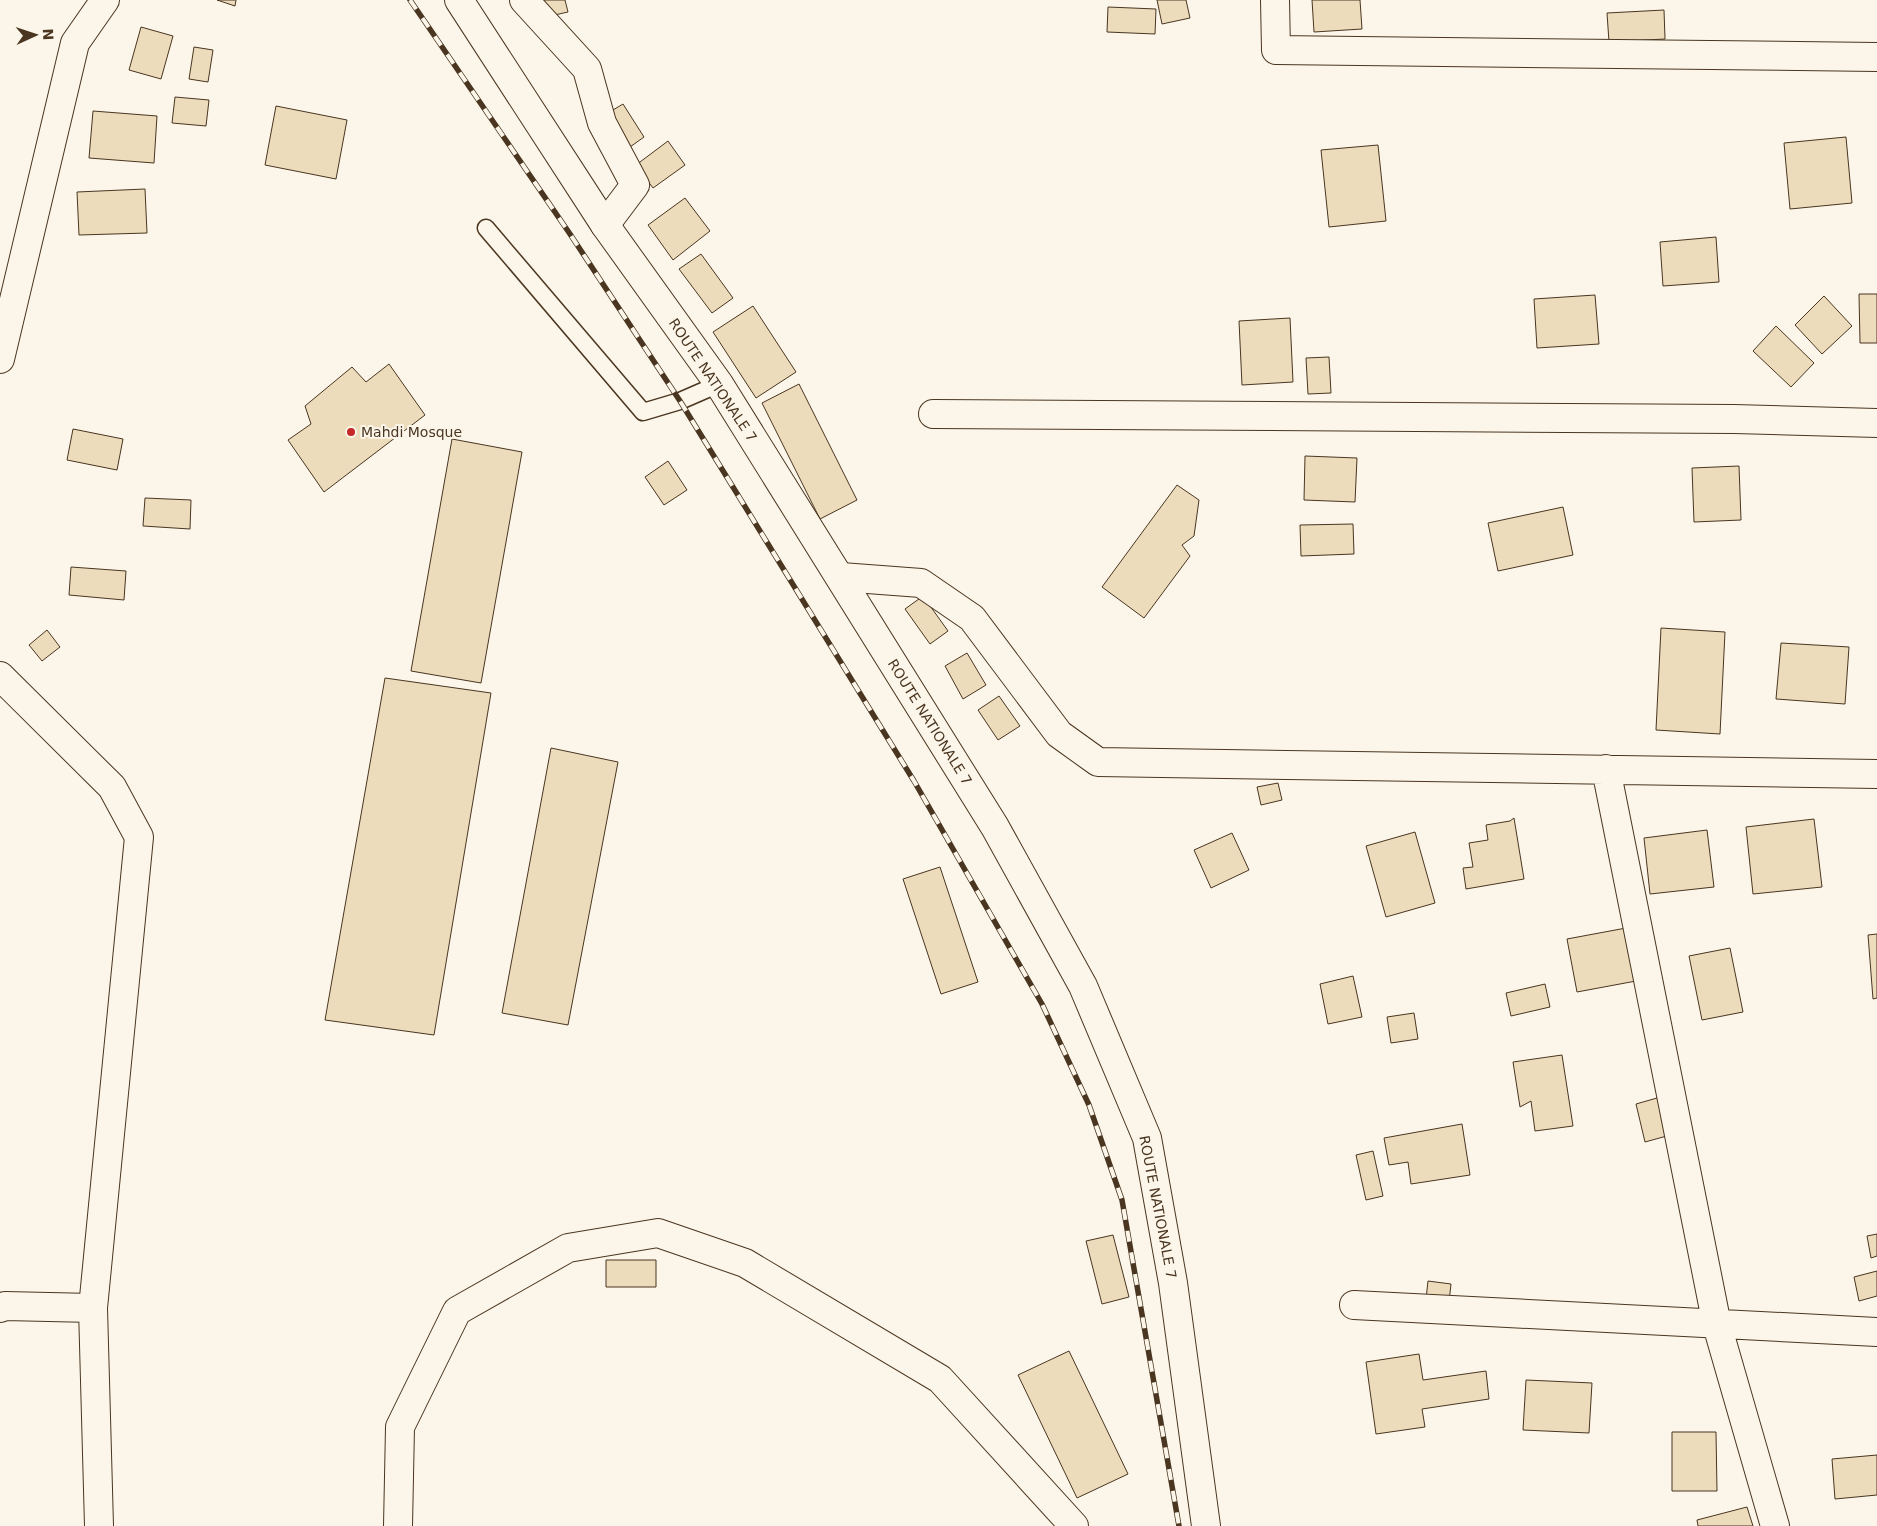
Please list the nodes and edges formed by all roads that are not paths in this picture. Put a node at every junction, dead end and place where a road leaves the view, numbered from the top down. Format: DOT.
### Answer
graph roads {
  1 [pos="105,0"];
  2 [pos="459,0"];
  3 [pos="524,0"];
  4 [pos="1274,0"];
  5 [pos="1877,57"];
  6 [pos="605,225"];
  7 [pos="486,228"];
  8 [pos="0,359"];
  9 [pos="719,384"];
  10 [pos="933,414"];
  11 [pos="1877,423"];
  12 [pos="840,577"];
  13 [pos="0,676"];
  14 [pos="1606,769"];
  15 [pos="1877,774"];
  16 [pos="1354,1305"];
  17 [pos="0,1308"];
  18 [pos="93,1308"];
  19 [pos="1717,1324"];
  20 [pos="1877,1332"];
  21 [pos="99,1526"];
  22 [pos="398,1526"];
  23 [pos="1074,1526"];
  24 [pos="1206,1526"];
  25 [pos="1776,1526"];
  1 -- 8 [label="street"];
  2 -- 6 [label="street, ROUTE NATIONALE 7"];
  3 -- 6 [label="street"];
  4 -- 5 [label="street"];
  6 -- 9 [label="street, ROUTE NATIONALE 7"];
  7 -- 9 [label="lane"];
  9 -- 12 [label="street, ROUTE NATIONALE 7"];
  10 -- 11 [label="street"];
  12 -- 14 [label="street"];
  12 -- 24 [label="street, ROUTE NATIONALE 7"];
  13 -- 18 [label="street"];
  14 -- 15 [label="street"];
  14 -- 19 [label="street"];
  16 -- 19 [label="street"];
  17 -- 18 [label="street"];
  18 -- 21 [label="street"];
  19 -- 20 [label="street"];
  19 -- 25 [label="street"];
  22 -- 23 [label="street"];
}
